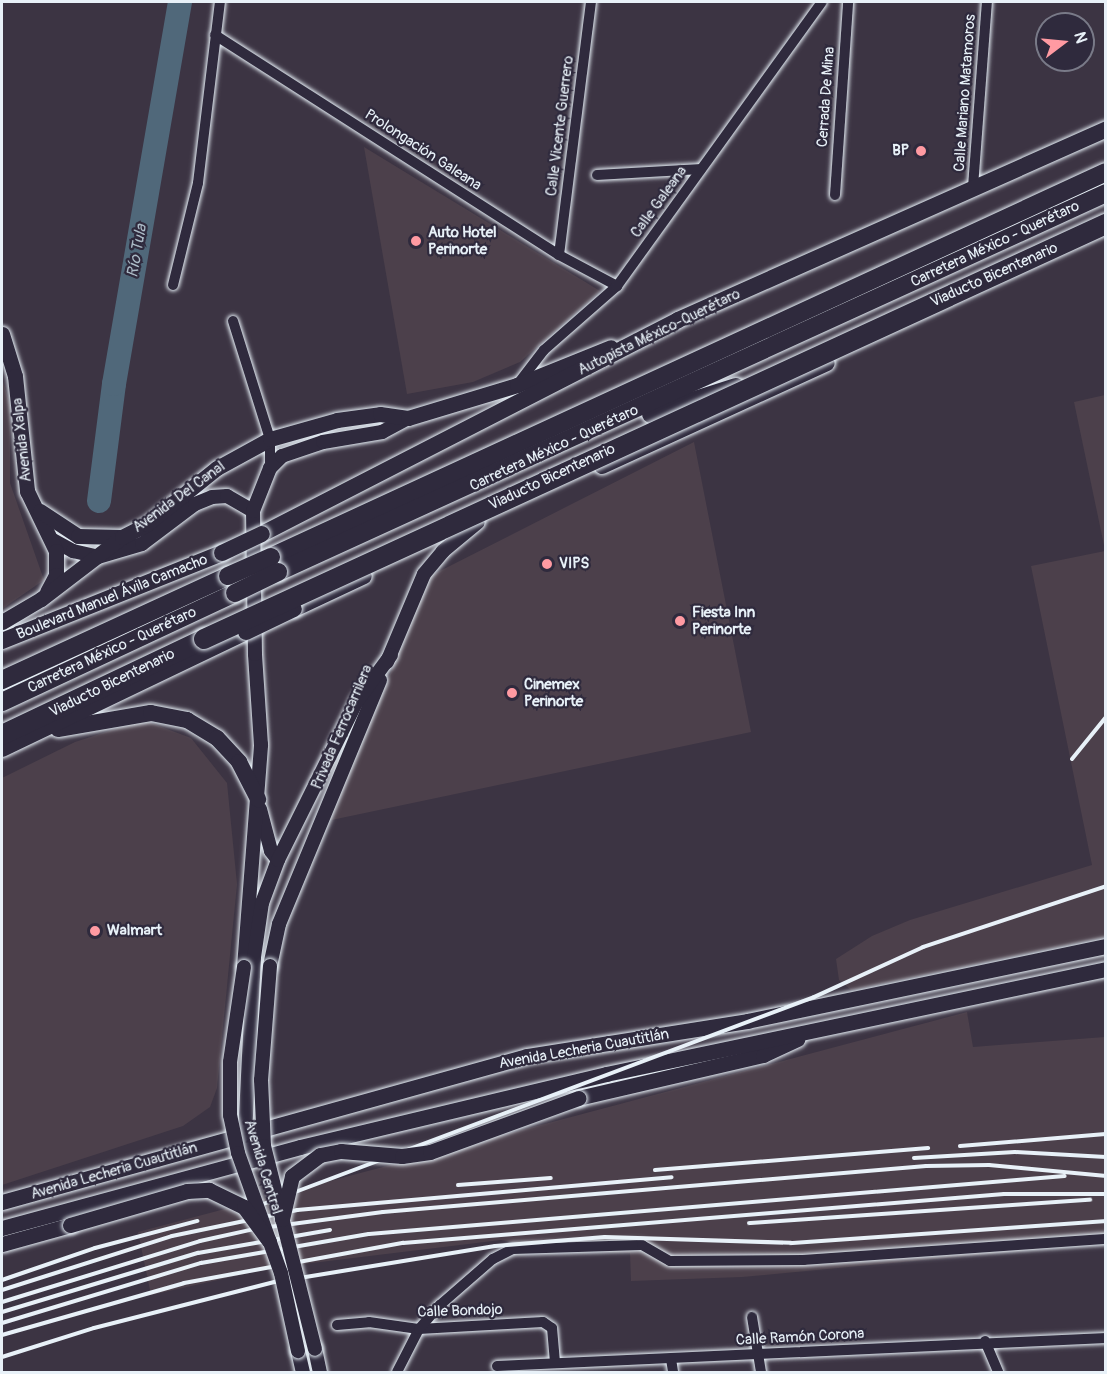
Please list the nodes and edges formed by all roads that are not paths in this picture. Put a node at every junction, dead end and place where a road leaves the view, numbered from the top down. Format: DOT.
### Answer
graph roads {
  1 [pos="220,2"];
  2 [pos="591,2"];
  3 [pos="822,2"];
  4 [pos="848,2"];
  5 [pos="987,2"];
  6 [pos="215,34"];
  7 [pos="1106,129"];
  8 [pos="701,169"];
  9 [pos="1106,172"];
  10 [pos="597,175"];
  11 [pos="973,187"];
  12 [pos="1106,193"];
  13 [pos="835,195"];
  14 [pos="1106,224"];
  15 [pos="1106,231"];
  16 [pos="559,255"];
  17 [pos="173,285"];
  18 [pos="617,286"];
  19 [pos="678,320"];
  20 [pos="233,321"];
  21 [pos="2,334"];
  22 [pos="858,348"];
  23 [pos="2,359"];
  24 [pos="15,376"];
  25 [pos="517,385"];
  26 [pos="509,408"];
  27 [pos="408,418"];
  28 [pos="577,437"];
  29 [pos="270,439"];
  30 [pos="270,468"];
  31 [pos="38,510"];
  32 [pos="253,511"];
  33 [pos="478,522"];
  34 [pos="122,537"];
  35 [pos="53,540"];
  36 [pos="222,554"];
  37 [pos="98,557"];
  38 [pos="274,565"];
  39 [pos="231,584"];
  40 [pos="41,599"];
  41 [pos="2,622"];
  42 [pos="2,641"];
  43 [pos="391,655"];
  44 [pos="2,680"];
  45 [pos="2,702"];
  46 [pos="2,735"];
  47 [pos="31,735"];
  48 [pos="2,749"];
  49 [pos="258,799"];
  50 [pos="278,860"];
  51 [pos="1106,946"];
  52 [pos="270,966"];
  53 [pos="1106,969"];
  54 [pos="819,1030"];
  55 [pos="245,1134"];
  56 [pos="251,1160"];
  57 [pos="2,1202"];
  58 [pos="282,1219"];
  59 [pos="2,1227"];
  60 [pos="1106,1239"];
  61 [pos="269,1240"];
  62 [pos="2,1244"];
  63 [pos="752,1317"];
  64 [pos="337,1325"];
  65 [pos="419,1329"];
  66 [pos="1106,1338"];
  67 [pos="985,1341"];
  68 [pos="756,1355"];
  69 [pos="671,1359"];
  70 [pos="497,1366"];
  71 [pos="561,1366"];
  72 [pos="303,1372"];
  73 [pos="320,1372"];
  74 [pos="397,1372"];
  75 [pos="673,1372"];
  76 [pos="761,1372"];
  77 [pos="998,1372"];
  1 -- 6 [label="street"];
  2 -- 16 [label="street, Calle Vicente Guerrero"];
  3 -- 8 [label="street, Calle Galeana"];
  4 -- 13 [label="street, Cerrada De Mina"];
  5 -- 11 [label="street, Calle Mariano Matamoros"];
  6 -- 16 [label="street, Prolongación Galeana"];
  6 -- 17 [label="street"];
  7 -- 11 [label="main road, Autopista México-Querétaro"];
  8 -- 10 [label="street"];
  8 -- 18 [label="street, Calle Galeana"];
  9 -- 38 [label="highway, Carretera México - Querétaro"];
  11 -- 19 [label="main road, Autopista México-Querétaro"];
  12 -- 28 [label="highway, Carretera México - Querétaro"];
  14 -- 46 [label="highway, Viaducto Bicentenario, bridge"];
  15 -- 22 [label="main road"];
  16 -- 18 [label="street, Prolongación Galeana"];
  18 -- 25 [label="street, Calle Galeana"];
  19 -- 25 [label="main road"];
  19 -- 26 [label="main road, Autopista México-Querétaro"];
  20 -- 29 [label="street"];
  21 -- 24 [label="main road, Avenida Xalpa"];
  22 -- 28 [label="highway"];
  22 -- 33 [label="main road"];
  23 -- 24 [label="street"];
  24 -- 31 [label="main road, Avenida Xalpa"];
  25 -- 26 [label="street, Calle Galeana"];
  25 -- 27 [label="main road"];
  26 -- 36 [label="main road, Autopista México-Querétaro, bridge"];
  27 -- 29 [label="main road, Avenida Del Canal"];
  27 -- 30 [label="street"];
  28 -- 38 [label="highway, Carretera México - Querétaro"];
  29 -- 30 [label="street"];
  29 -- 34 [label="main road, Avenida Del Canal"];
  30 -- 32 [label="street"];
  31 -- 34 [label="main road"];
  31 -- 35 [label="main road, Avenida Xalpa"];
  32 -- 37 [label="street"];
  32 -- 49 [label="street"];
  33 -- 43 [label="street, Privada Ferrocarrilera"];
  33 -- 47 [label="main road, bridge"];
  34 -- 37 [label="main road, Avenida Del Canal"];
  35 -- 37 [label="street"];
  35 -- 40 [label="main road, Avenida Xalpa"];
  36 -- 42 [label="main road, Boulevard Manuel Ávila Camacho"];
  37 -- 40 [label="main road, Avenida Del Canal"];
  38 -- 39 [label="highway, Carretera México - Querétaro, bridge"];
  39 -- 44 [label="highway, Carretera México - Querétaro"];
  39 -- 45 [label="highway, Carretera México - Querétaro"];
  40 -- 41 [label="main road, Avenida Del Canal"];
  43 -- 50 [label="street"];
  43 -- 52 [label="street, Privada Ferrocarrilera"];
  47 -- 48 [label="main road"];
  47 -- 49 [label="main road"];
  49 -- 50 [label="street"];
  49 -- 61 [label="street, Avenida Central, bridge"];
  50 -- 55 [label="street"];
  51 -- 55 [label="main road, Avenida Lecheria Cuautitlán"];
  52 -- 58 [label="street, Avenida Central, bridge"];
  53 -- 54 [label="main road, Avenida Lecheria Cuautitlán"];
  54 -- 56 [label="main road, Avenida Lecheria Cuautitlán"];
  54 -- 58 [label="main road, bridge"];
  55 -- 56 [label="street"];
  55 -- 57 [label="main road, Avenida Lecheria Cuautitlán"];
  56 -- 59 [label="main road, Avenida Lecheria Cuautitlán"];
  58 -- 73 [label="street, Avenida Central, bridge"];
  60 -- 65 [label="street"];
  61 -- 62 [label="main road, bridge"];
  61 -- 72 [label="street, Avenida Central, bridge"];
  63 -- 68 [label="street"];
  64 -- 65 [label="street, Calle Bondojo"];
  65 -- 71 [label="street, Calle Bondojo"];
  65 -- 74 [label="street"];
  66 -- 67 [label="street, Calle Ramón Corona"];
  67 -- 68 [label="street, Calle Ramón Corona"];
  67 -- 77 [label="street"];
  68 -- 69 [label="street, Calle Ramón Corona"];
  68 -- 76 [label="street"];
  69 -- 71 [label="street, Calle Ramón Corona"];
  69 -- 75 [label="street"];
  70 -- 71 [label="street, Calle Ramón Corona"];
}
